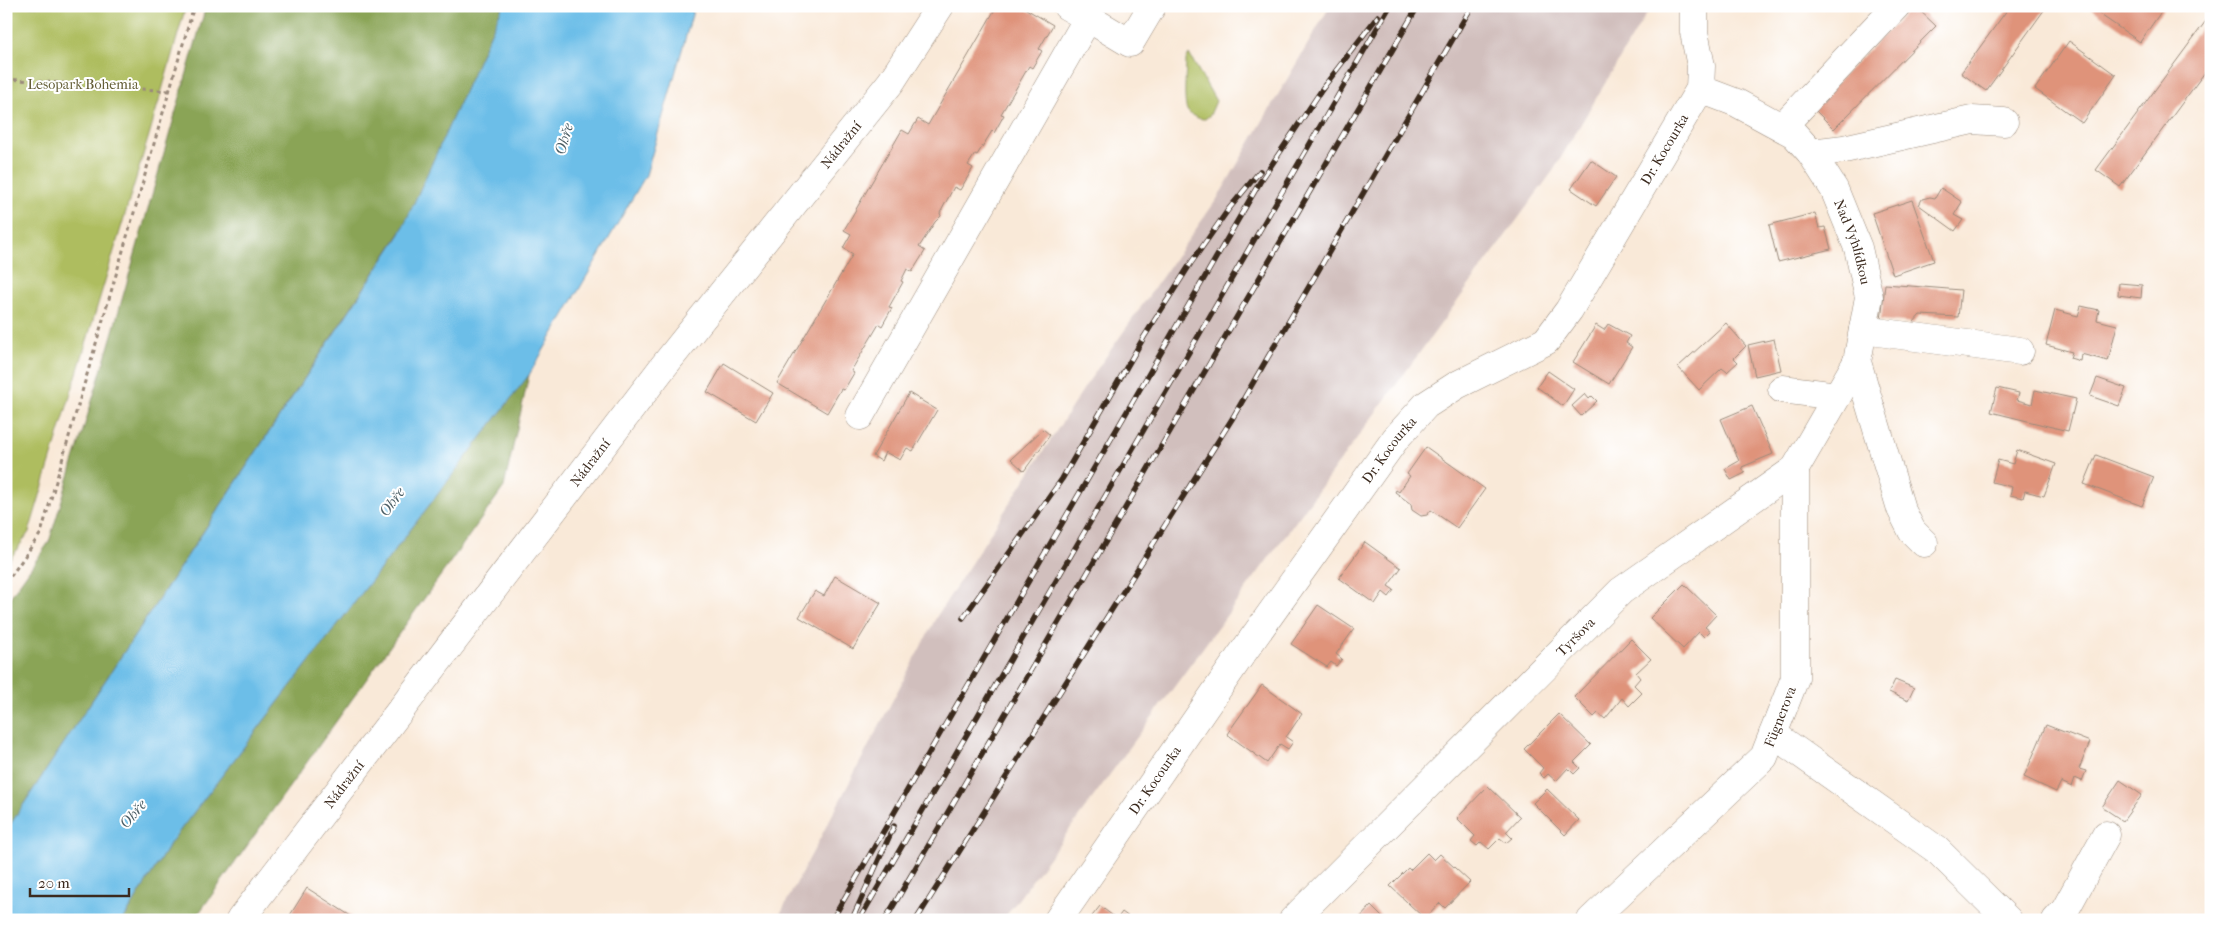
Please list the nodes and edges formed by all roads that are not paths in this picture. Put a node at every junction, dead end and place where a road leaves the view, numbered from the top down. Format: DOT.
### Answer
graph roads {
  1 [pos="940,6"];
  2 [pos="1152,6"];
  3 [pos="1694,6"];
  4 [pos="1896,6"];
  5 [pos="1078,12"];
  6 [pos="1700,89"];
  7 [pos="2004,122"];
  8 [pos="1782,127"];
  9 [pos="1811,152"];
  10 [pos="1863,330"];
  11 [pos="2020,350"];
  12 [pos="1857,362"];
  13 [pos="1782,389"];
  14 [pos="1837,396"];
  15 [pos="860,416"];
  16 [pos="1795,468"];
  17 [pos="1924,543"];
  18 [pos="1773,734"];
  19 [pos="2106,835"];
  20 [pos="240,920"];
  21 [pos="1058,920"];
  22 [pos="1293,920"];
  23 [pos="1591,920"];
  24 [pos="2008,920"];
  25 [pos="2056,920"];
  1 -- 20 [label="street, Nádražní"];
  2 -- 5 [label="street"];
  3 -- 6 [label="street, Dr. Kocourka"];
  4 -- 8 [label="street"];
  5 -- 15 [label="street"];
  6 -- 8 [label="street, Nad Vyhlídkou"];
  6 -- 21 [label="street, Dr. Kocourka"];
  7 -- 9 [label="street"];
  8 -- 9 [label="street, Nad Vyhlídkou"];
  9 -- 10 [label="street, Nad Vyhlídkou"];
  10 -- 11 [label="street"];
  10 -- 12 [label="street, Nad Vyhlídkou"];
  12 -- 14 [label="street, Tyršova"];
  12 -- 17 [label="street, Nad Vyhlídkou"];
  13 -- 14 [label="street"];
  14 -- 16 [label="street, Tyršova"];
  16 -- 18 [label="street, Fügnerova"];
  16 -- 22 [label="street, Tyršova"];
  18 -- 23 [label="street, Fügnerova"];
  18 -- 24 [label="street"];
  19 -- 25 [label="street"];
}
